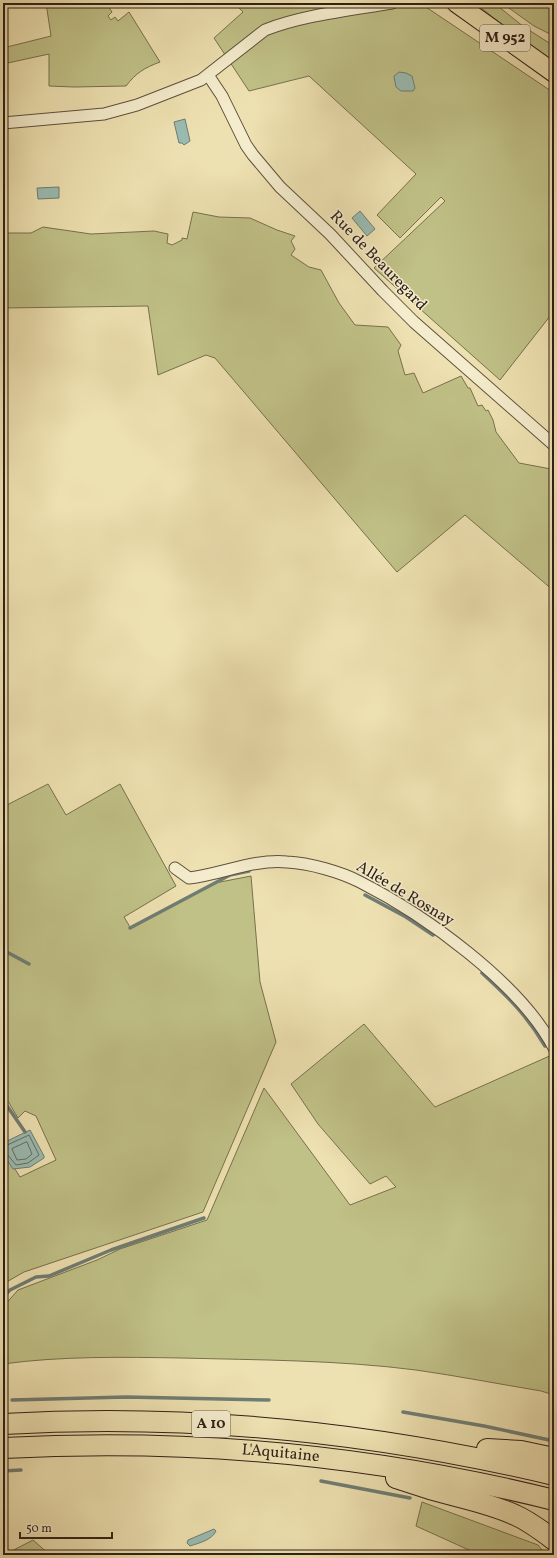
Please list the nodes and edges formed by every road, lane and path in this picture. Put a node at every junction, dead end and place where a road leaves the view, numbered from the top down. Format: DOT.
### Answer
graph roads {
  1 [pos="392,3"];
  2 [pos="456,3"];
  3 [pos="554,73"];
  4 [pos="208,74"];
  5 [pos="3,123"];
  6 [pos="554,445"];
  7 [pos="175,868"];
  8 [pos="554,1048"];
  9 [pos="3,1424"];
  10 [pos="416,1446"];
  11 [pos="3,1448"];
  12 [pos="554,1458"];
  13 [pos="340,1460"];
  14 [pos="554,1475"];
  15 [pos="554,1500"];
  16 [pos="554,1540"];
  1 -- 4 [label="street"];
  2 -- 3 [label="main road, M 952"];
  4 -- 5 [label="street"];
  4 -- 6 [label="street, Rue de Beauregard"];
  7 -- 8 [label="street, Allée de Rosnay"];
  9 -- 10 [label="highway, L'Aquitaine / A 10"];
  10 -- 12 [label="highway"];
  10 -- 14 [label="highway, L'Aquitaine / A 10"];
  11 -- 13 [label="highway, L'Aquitaine / A 10"];
  13 -- 15 [label="highway, L'Aquitaine / A 10"];
  13 -- 16 [label="highway"];
}
